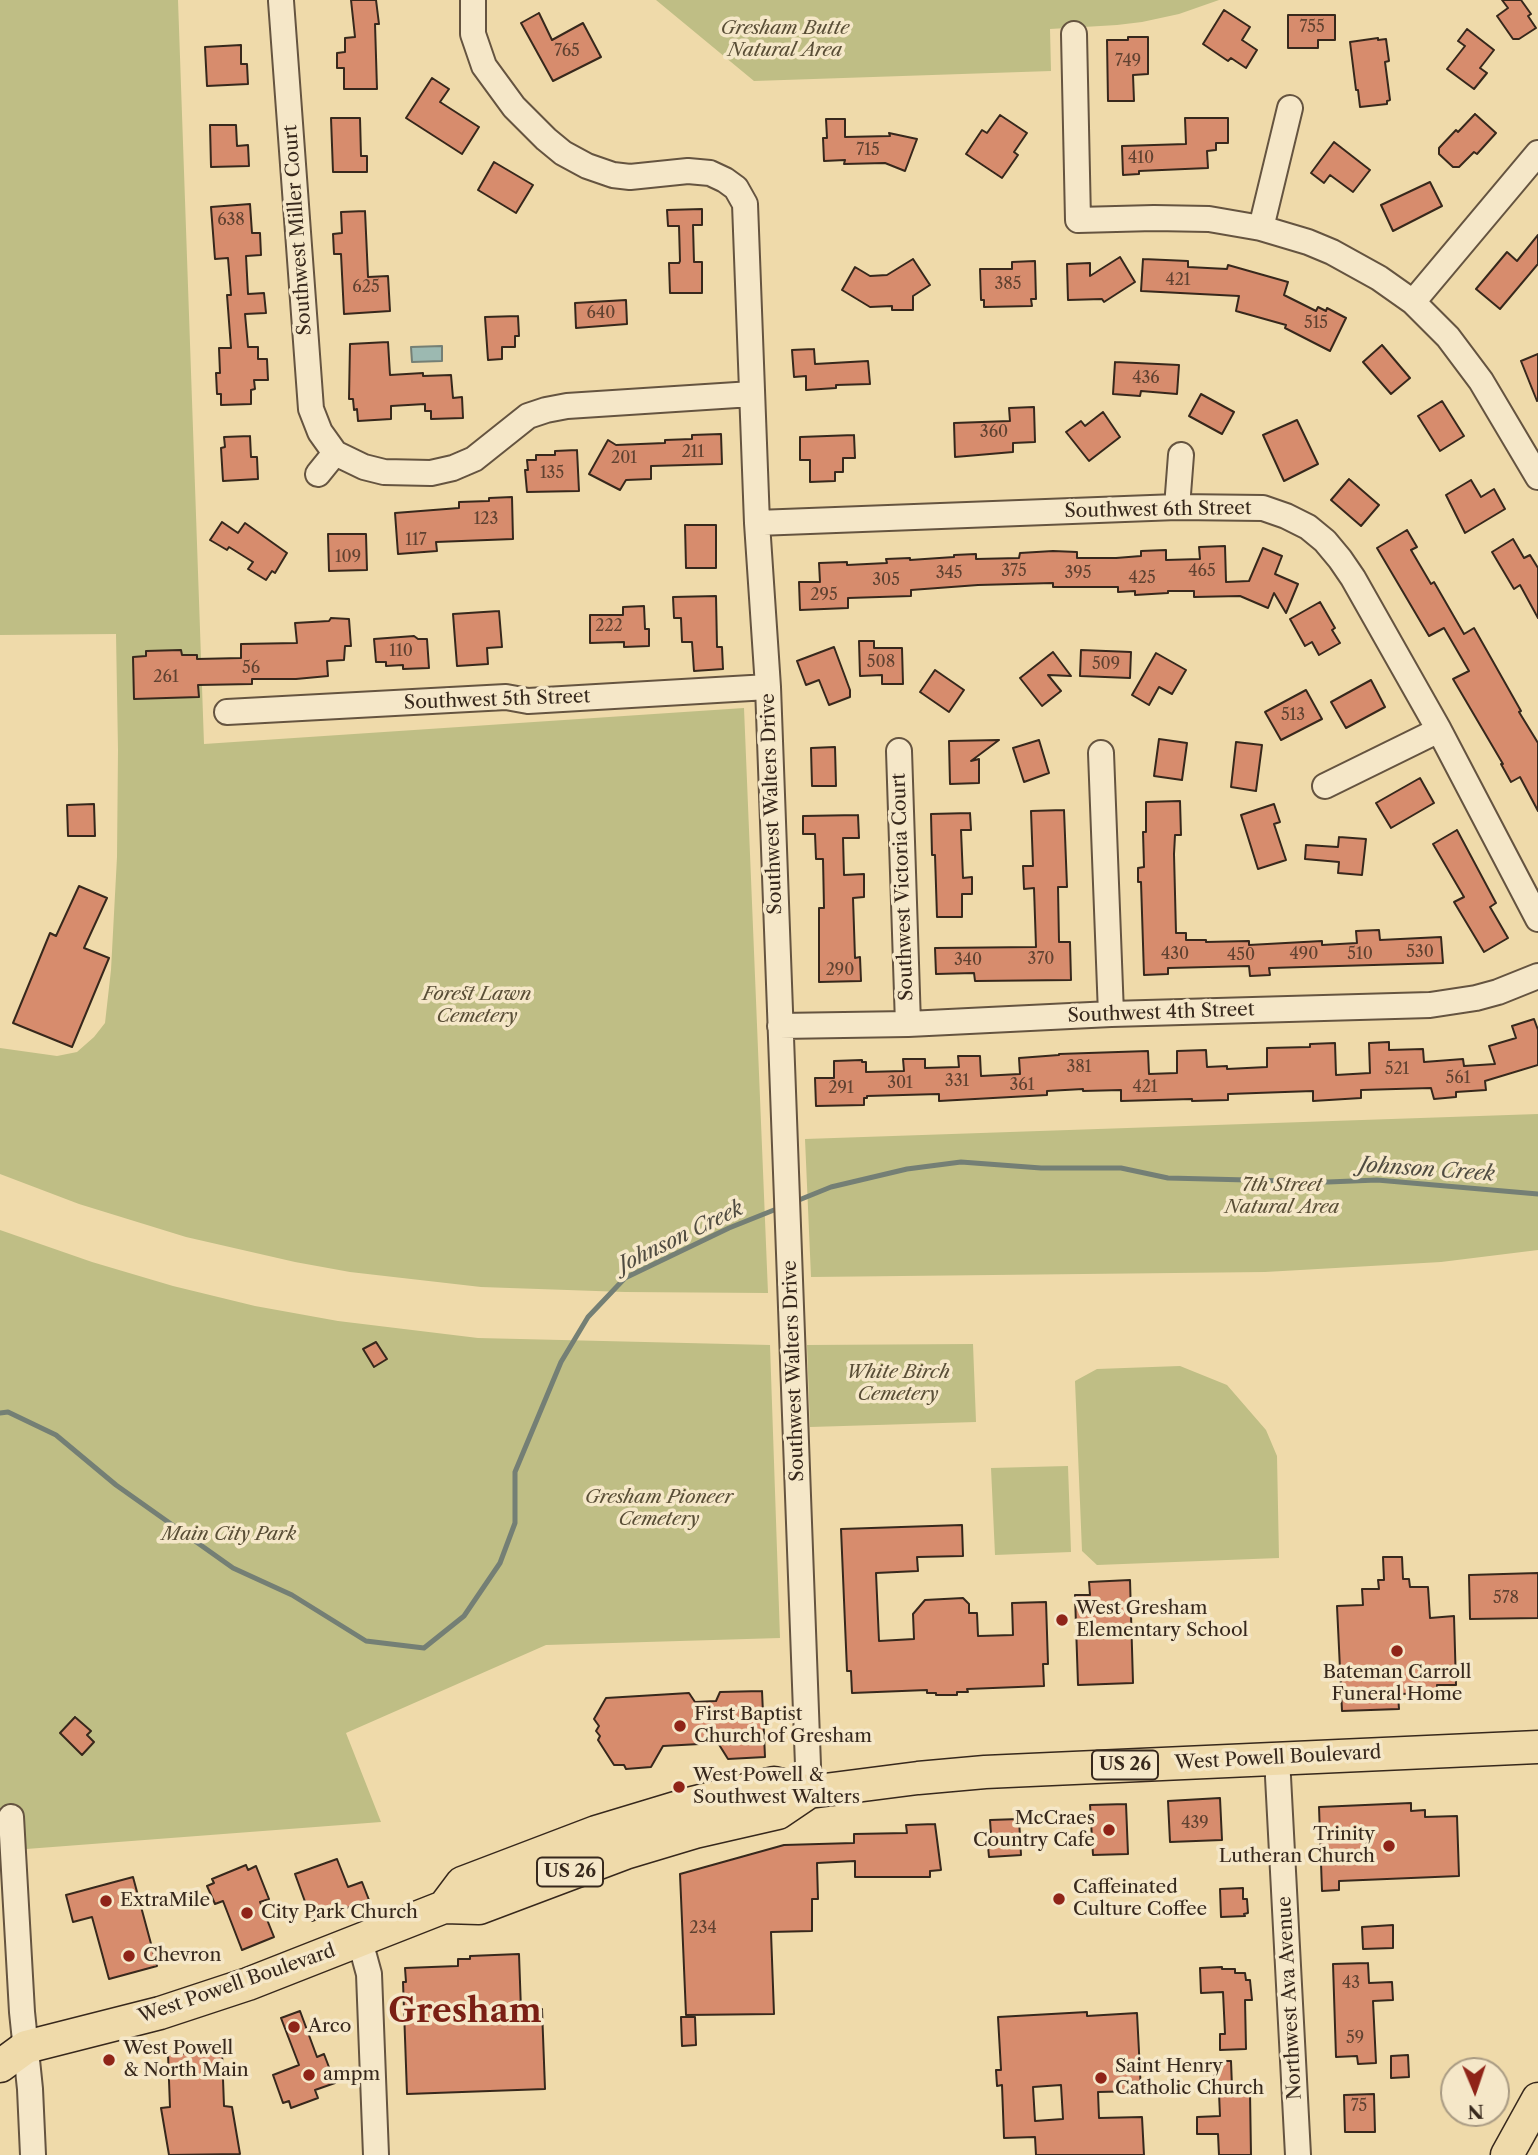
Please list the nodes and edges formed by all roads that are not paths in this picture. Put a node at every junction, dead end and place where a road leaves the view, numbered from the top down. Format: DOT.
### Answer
graph roads {
  1 [pos="473,0"];
  2 [pos="281,1"];
  3 [pos="1074,34"];
  4 [pos="1290,108"];
  5 [pos="1538,153"];
  6 [pos="1261,228"];
  7 [pos="1413,302"];
  8 [pos="752,394"];
  9 [pos="335,453"];
  10 [pos="1181,455"];
  11 [pos="1535,464"];
  12 [pos="318,474"];
  13 [pos="1177,507"];
  14 [pos="757,523"];
  15 [pos="768,687"];
  16 [pos="227,712"];
  17 [pos="1439,730"];
  18 [pos="899,751"];
  19 [pos="1101,753"];
  20 [pos="1325,786"];
  21 [pos="1538,919"];
  22 [pos="1538,976"];
  23 [pos="1111,1014"];
  24 [pos="908,1024"];
  25 [pos="780,1026"];
  26 [pos="1538,1747"];
  27 [pos="1277,1758"];
  28 [pos="809,1792"];
  29 [pos="11,1816"];
  30 [pos="360,1941"];
  31 [pos="13,2043"];
  32 [pos="0,2066"];
  33 [pos="1538,2099"];
  34 [pos="33,2155"];
  35 [pos="376,2155"];
  36 [pos="1298,2155"];
  37 [pos="1507,2155"];
  1 -- 8 [label="street, Southwest Walters Drive"];
  2 -- 9 [label="street, Southwest Miller Court"];
  3 -- 6 [label="street"];
  4 -- 6 [label="street"];
  5 -- 7 [label="street"];
  6 -- 7 [label="street"];
  7 -- 11 [label="street"];
  8 -- 9 [label="street"];
  8 -- 14 [label="street, Southwest Walters Drive"];
  9 -- 12 [label="street"];
  10 -- 13 [label="street"];
  13 -- 14 [label="street, Southwest 6th Street"];
  13 -- 17 [label="street, Southwest 6th Street"];
  14 -- 15 [label="street, Southwest Walters Drive"];
  15 -- 16 [label="street, Southwest 5th Street"];
  15 -- 25 [label="street, Southwest Walters Drive"];
  17 -- 20 [label="street"];
  17 -- 21 [label="street, Southwest 6th Street"];
  18 -- 24 [label="street, Southwest Victoria Court"];
  19 -- 23 [label="street"];
  22 -- 23 [label="street, Southwest 4th Street"];
  23 -- 24 [label="street, Southwest 4th Street"];
  24 -- 25 [label="street, Southwest 4th Street"];
  25 -- 28 [label="street, Southwest Walters Drive"];
  26 -- 27 [label="main road, West Powell Boulevard / US 26"];
  27 -- 28 [label="main road, West Powell Boulevard / US 26"];
  27 -- 36 [label="street, Northwest Ava Avenue"];
  28 -- 30 [label="main road, West Powell Boulevard / US 26"];
  29 -- 31 [label="street"];
  30 -- 31 [label="main road, West Powell Boulevard / US 26"];
  30 -- 35 [label="street"];
  31 -- 32 [label="main road, US 26"];
  31 -- 34 [label="street"];
  33 -- 37 [label="main road"];
}
